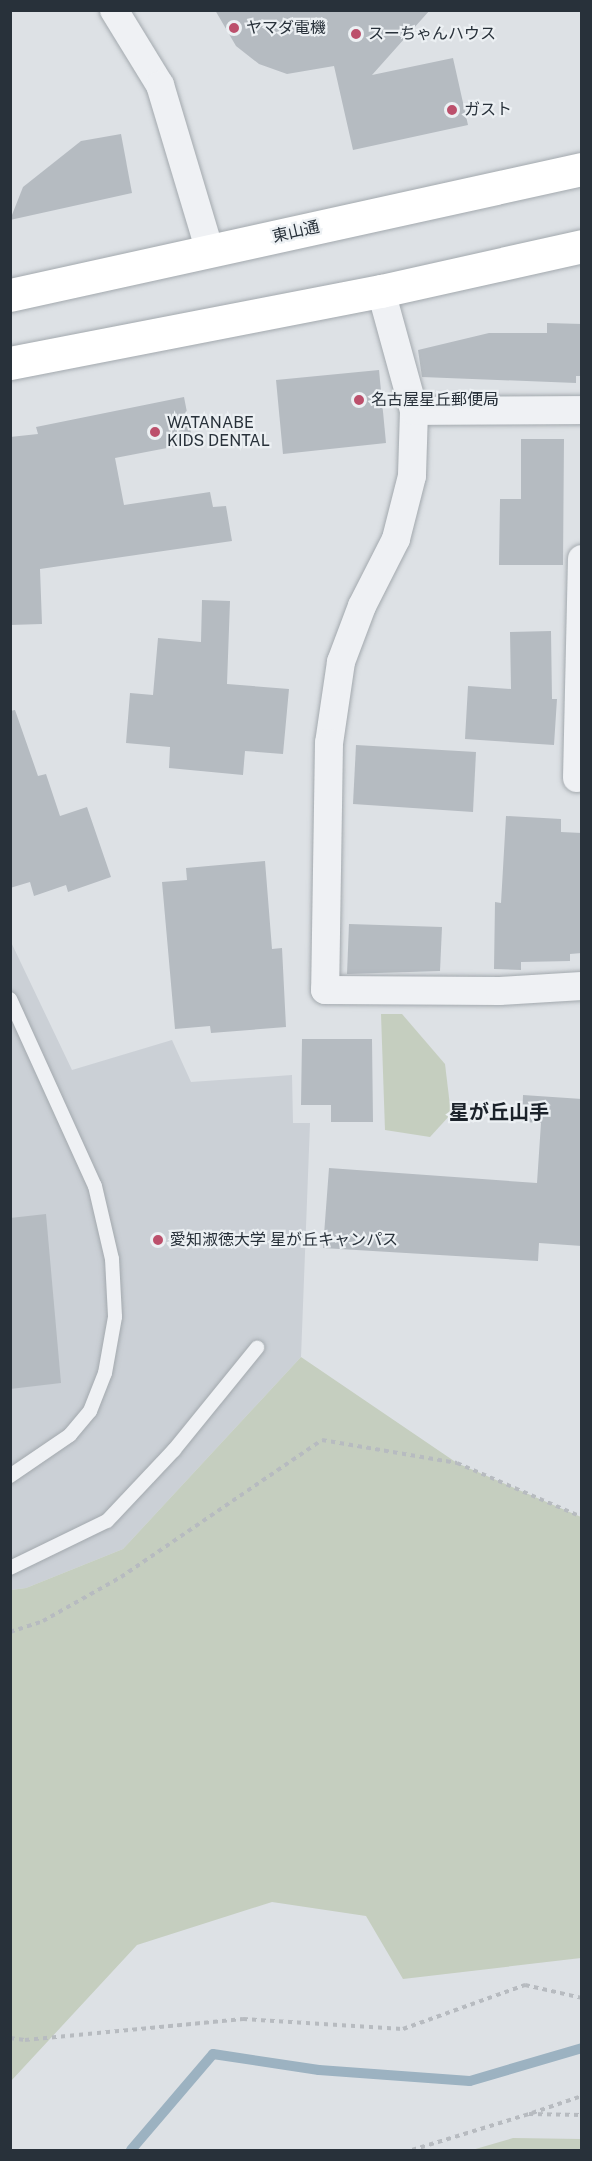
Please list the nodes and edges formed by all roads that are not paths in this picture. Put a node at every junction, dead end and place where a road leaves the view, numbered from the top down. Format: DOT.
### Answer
graph roads {
  1 [pos="114,10"];
  2 [pos="582,169"];
  3 [pos="582,246"];
  4 [pos="210,252"];
  5 [pos="381,291"];
  6 [pos="10,295"];
  7 [pos="10,363"];
  8 [pos="582,410"];
  9 [pos="414,411"];
  10 [pos="582,559"];
  11 [pos="577,778"];
  12 [pos="582,986"];
  13 [pos="10,999"];
  14 [pos="257,1348"];
  15 [pos="10,1476"];
  16 [pos="10,1568"];
  1 -- 4 [label="street"];
  2 -- 4 [label="main road, 東山通"];
  3 -- 5 [label="main road"];
  4 -- 6 [label="main road, 東山通"];
  5 -- 7 [label="main road"];
  5 -- 9 [label="street"];
  8 -- 9 [label="street"];
  9 -- 12 [label="street"];
  10 -- 11 [label="street"];
  13 -- 15 [label="lane"];
  14 -- 16 [label="lane"];
}
